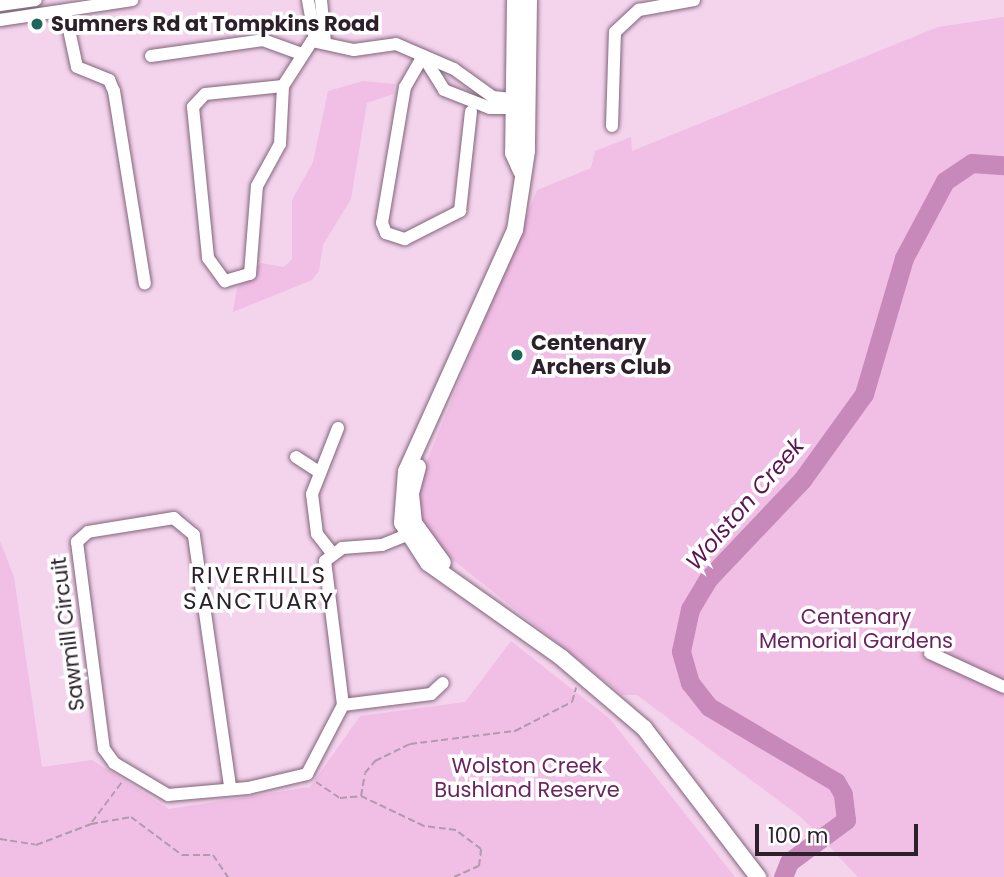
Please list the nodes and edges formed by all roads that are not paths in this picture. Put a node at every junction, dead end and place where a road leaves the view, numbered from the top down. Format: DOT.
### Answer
graph roads {
  1 [pos="36,0"];
  2 [pos="132,0"];
  3 [pos="529,0"];
  4 [pos="694,0"];
  5 [pos="315,3"];
  6 [pos="514,3"];
  7 [pos="0,5"];
  8 [pos="65,10"];
  9 [pos="0,20"];
  10 [pos="320,41"];
  11 [pos="299,53"];
  12 [pos="150,55"];
  13 [pos="423,56"];
  14 [pos="449,66"];
  15 [pos="438,83"];
  16 [pos="283,86"];
  17 [pos="520,104"];
  18 [pos="471,113"];
  19 [pos="612,126"];
  20 [pos="145,284"];
  21 [pos="338,428"];
  22 [pos="296,457"];
  23 [pos="319,472"];
  24 [pos="412,533"];
  25 [pos="332,553"];
  26 [pos="930,653"];
  27 [pos="443,683"];
  28 [pos="1004,687"];
  29 [pos="343,705"];
  30 [pos="230,786"];
  31 [pos="754,871"];
  1 -- 7 [label="street"];
  2 -- 8 [label="street"];
  3 -- 17 [label="main road"];
  4 -- 19 [label="street"];
  5 -- 10 [label="street"];
  6 -- 17 [label="main road"];
  8 -- 9 [label="street"];
  8 -- 20 [label="street"];
  10 -- 11 [label="street"];
  10 -- 13 [label="street"];
  11 -- 12 [label="street"];
  11 -- 16 [label="street"];
  13 -- 14 [label="street"];
  13 -- 15 [label="street"];
  13 -- 18 [label="street"];
  14 -- 15 [label="street"];
  14 -- 17 [label="street"];
  15 -- 17 [label="street"];
  16 -- 16 [label="street"];
  17 -- 24 [label="main road"];
  21 -- 23 [label="street"];
  22 -- 23 [label="street"];
  23 -- 25 [label="street"];
  24 -- 25 [label="street"];
  24 -- 31 [label="main road"];
  25 -- 29 [label="street"];
  26 -- 28 [label="street"];
  27 -- 29 [label="street"];
  29 -- 30 [label="street, Sawmill Circuit"];
  30 -- 30 [label="street, Sawmill Circuit"];
}
